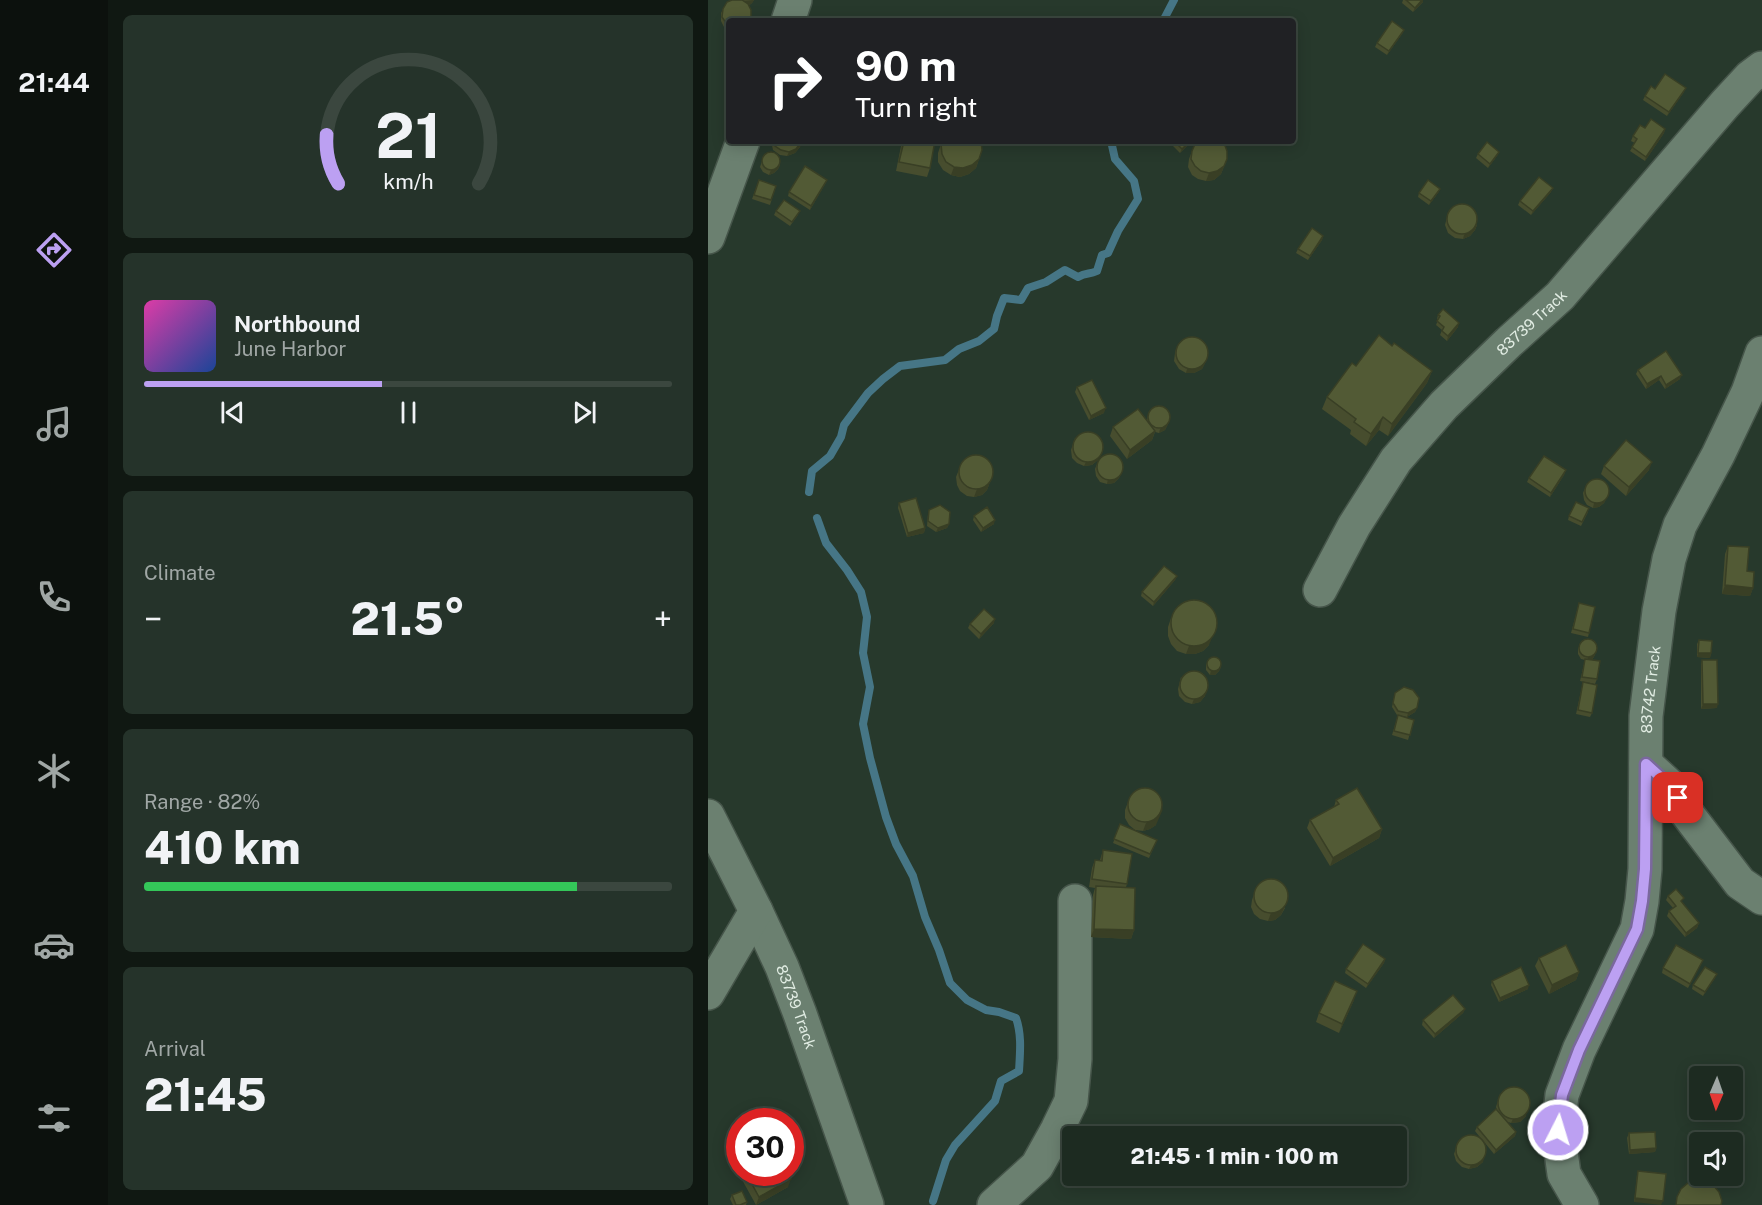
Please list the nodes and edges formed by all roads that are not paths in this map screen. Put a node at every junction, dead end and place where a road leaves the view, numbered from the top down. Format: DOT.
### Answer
graph roads {
  1 [pos="795,0"];
  2 [pos="789,18"];
  3 [pos="1762,68"];
  4 [pos="742,144"];
  5 [pos="708,237"];
  6 [pos="1762,353"];
  7 [pos="1320,590"];
  8 [pos="1646,764"];
  9 [pos="708,816"];
  10 [pos="1762,898"];
  11 [pos="1075,901"];
  12 [pos="756,911"];
  13 [pos="708,993"];
  14 [pos="867,1205"];
  15 [pos="994,1205"];
  16 [pos="1582,1205"];
  1 -- 2 [label="street"];
  3 -- 7 [label="street, 83739 Track"];
  4 -- 5 [label="street"];
  6 -- 8 [label="street, 83742 Track"];
  8 -- 10 [label="street"];
  8 -- 16 [label="street, 83742 Track"];
  9 -- 12 [label="street, 83739 Track"];
  11 -- 15 [label="street"];
  12 -- 13 [label="street"];
  12 -- 14 [label="street, 83739 Track"];
}
